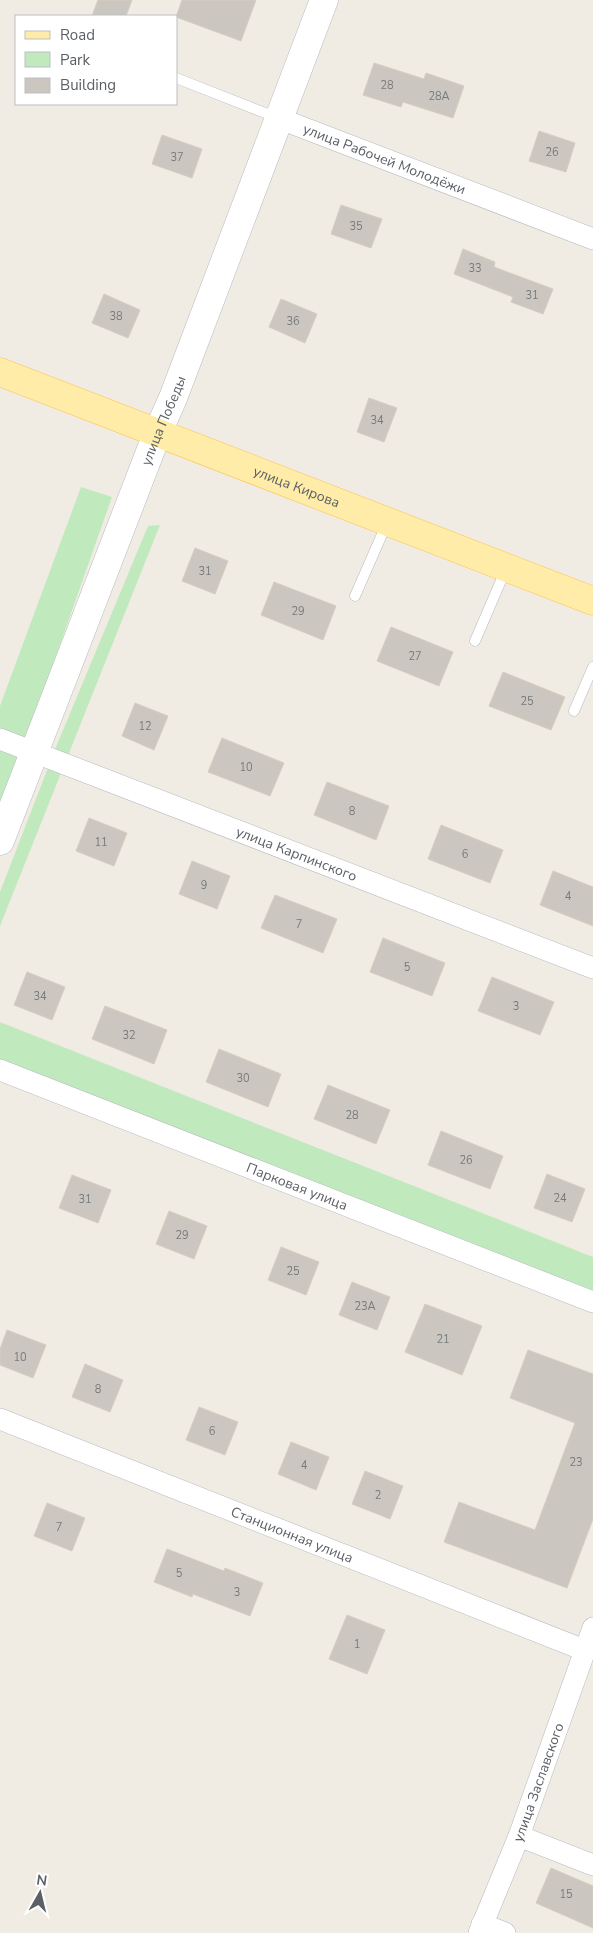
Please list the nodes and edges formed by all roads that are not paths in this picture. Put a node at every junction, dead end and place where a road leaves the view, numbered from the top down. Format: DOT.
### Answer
graph roads {
  1 [pos="324,0"];
  2 [pos="178,79"];
  3 [pos="278,118"];
  4 [pos="593,239"];
  5 [pos="0,372"];
  6 [pos="157,434"];
  7 [pos="388,522"];
  8 [pos="507,568"];
  9 [pos="355,596"];
  10 [pos="593,601"];
  11 [pos="475,640"];
  12 [pos="593,668"];
  13 [pos="574,711"];
  14 [pos="0,738"];
  15 [pos="35,752"];
  16 [pos="0,841"];
  17 [pos="593,968"];
  18 [pos="0,1070"];
  19 [pos="593,1302"];
  20 [pos="0,1418"];
  21 [pos="593,1628"];
  22 [pos="584,1650"];
  23 [pos="519,1836"];
  24 [pos="593,1865"];
  25 [pos="481,1929"];
  26 [pos="505,1933"];
  1 -- 3 [label="main road, улица Победы"];
  2 -- 3 [label="lane, улица Рабочей Молодёжи"];
  3 -- 4 [label="street, улица Рабочей Молодёжи"];
  3 -- 6 [label="main road, улица Победы"];
  5 -- 6 [label="main road, улица Кирова"];
  6 -- 7 [label="main road, улица Кирова"];
  6 -- 15 [label="main road, улица Победы"];
  7 -- 8 [label="main road, улица Кирова"];
  7 -- 9 [label="lane"];
  8 -- 10 [label="main road, улица Кирова"];
  8 -- 11 [label="lane"];
  12 -- 13 [label="lane"];
  14 -- 15 [label="street, улица Карпинского"];
  15 -- 16 [label="main road, улица Победы"];
  15 -- 17 [label="street, улица Карпинского"];
  18 -- 19 [label="street, Парковая улица"];
  20 -- 22 [label="street, Станционная улица"];
  21 -- 22 [label="street, улица Заславского"];
  22 -- 23 [label="street, улица Заславского"];
  23 -- 24 [label="street"];
  23 -- 25 [label="street, улица Заславского"];
  25 -- 26 [label="street"];
}
